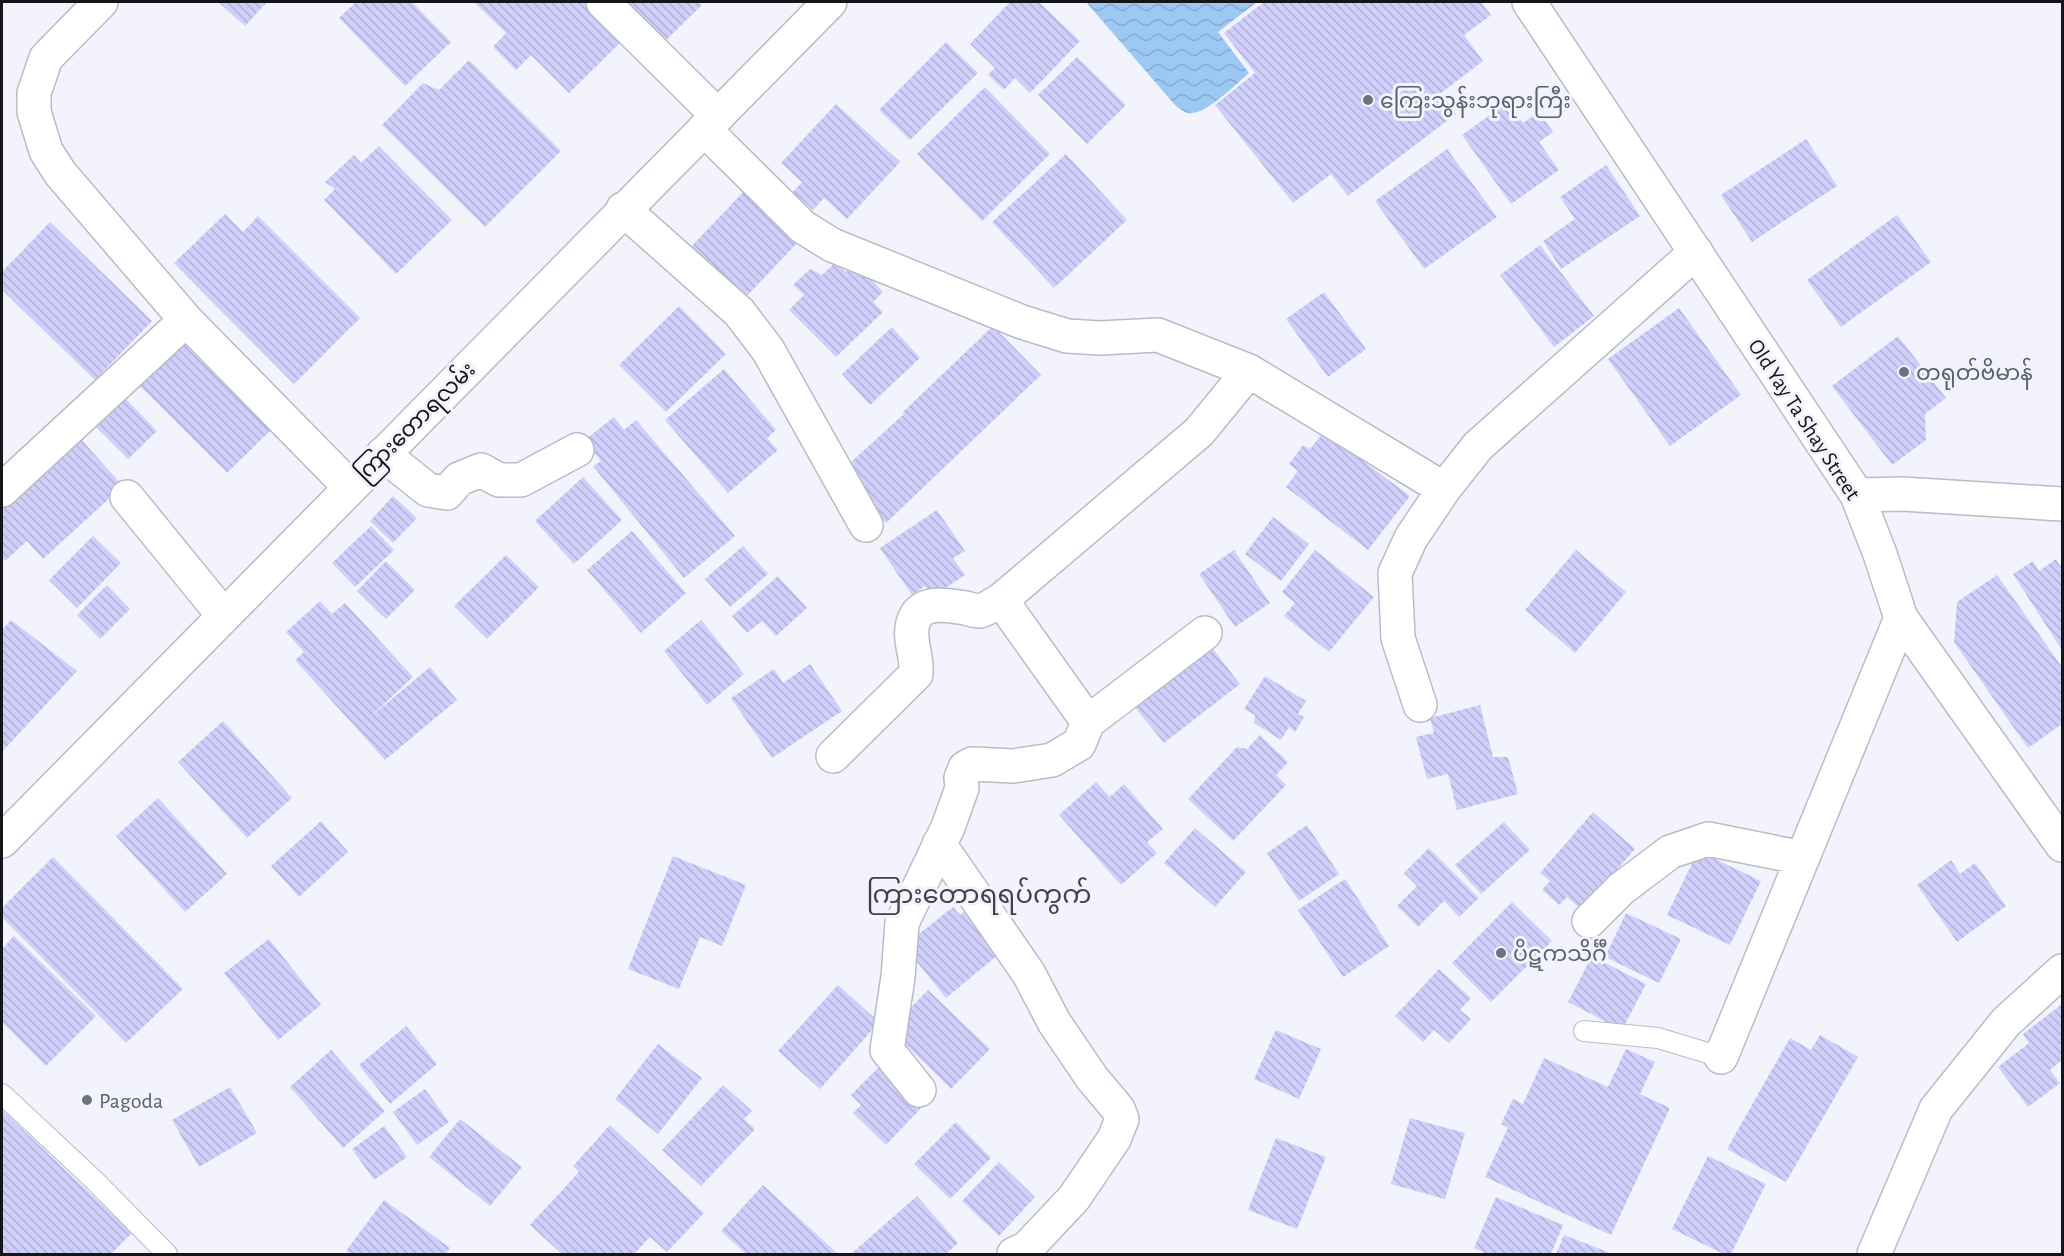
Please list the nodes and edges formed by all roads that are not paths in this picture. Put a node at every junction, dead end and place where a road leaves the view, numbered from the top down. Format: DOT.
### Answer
graph roads {
  1 [pos="102,2"];
  2 [pos="603,2"];
  3 [pos="830,2"];
  4 [pos="1529,2"];
  5 [pos="711,122"];
  6 [pos="623,209"];
  7 [pos="1696,252"];
  8 [pos="186,320"];
  9 [pos="1249,371"];
  10 [pos="576,450"];
  11 [pos="383,454"];
  12 [pos="350,487"];
  13 [pos="1444,489"];
  14 [pos="2,490"];
  15 [pos="1857,495"];
  16 [pos="127,497"];
  17 [pos="2062,504"];
  18 [pos="866,525"];
  19 [pos="1000,600"];
  20 [pos="224,616"];
  21 [pos="1901,618"];
  22 [pos="1205,633"];
  23 [pos="1420,705"];
  24 [pos="1088,722"];
  25 [pos="833,756"];
  26 [pos="2,841"];
  27 [pos="939,844"];
  28 [pos="2062,845"];
  29 [pos="1803,858"];
  30 [pos="1589,921"];
  31 [pos="2062,971"];
  32 [pos="1584,1031"];
  33 [pos="1721,1057"];
  34 [pos="919,1090"];
  35 [pos="2,1094"];
  36 [pos="167,1254"];
  37 [pos="1014,1254"];
  38 [pos="1874,1254"];
  1 -- 8 [label="street"];
  2 -- 5 [label="street"];
  3 -- 5 [label="street, ကြားတောရလမ်း"];
  4 -- 7 [label="street, Old Yay Ta Shay Street"];
  5 -- 6 [label="street, ကြားတောရလမ်း"];
  5 -- 9 [label="street"];
  6 -- 11 [label="street, ကြားတောရလမ်း"];
  6 -- 18 [label="street"];
  7 -- 13 [label="street"];
  7 -- 15 [label="street, Old Yay Ta Shay Street"];
  8 -- 12 [label="street"];
  8 -- 14 [label="street"];
  9 -- 13 [label="street"];
  9 -- 19 [label="street"];
  10 -- 11 [label="street"];
  11 -- 12 [label="street, ကြားတောရလမ်း"];
  12 -- 20 [label="street, ကြားတောရလမ်း"];
  13 -- 23 [label="street"];
  15 -- 17 [label="street"];
  15 -- 21 [label="street, Old Yay Ta Shay Street"];
  16 -- 20 [label="street"];
  19 -- 24 [label="street"];
  19 -- 25 [label="street"];
  20 -- 26 [label="street, ကြားတောရလမ်း"];
  21 -- 28 [label="street, Old Yay Ta Shay Street"];
  21 -- 29 [label="street"];
  22 -- 24 [label="street"];
  24 -- 27 [label="street"];
  27 -- 34 [label="street"];
  27 -- 37 [label="street"];
  29 -- 30 [label="street"];
  29 -- 33 [label="street"];
  31 -- 38 [label="street"];
  32 -- 33 [label="lane"];
  35 -- 36 [label="lane"];
}
